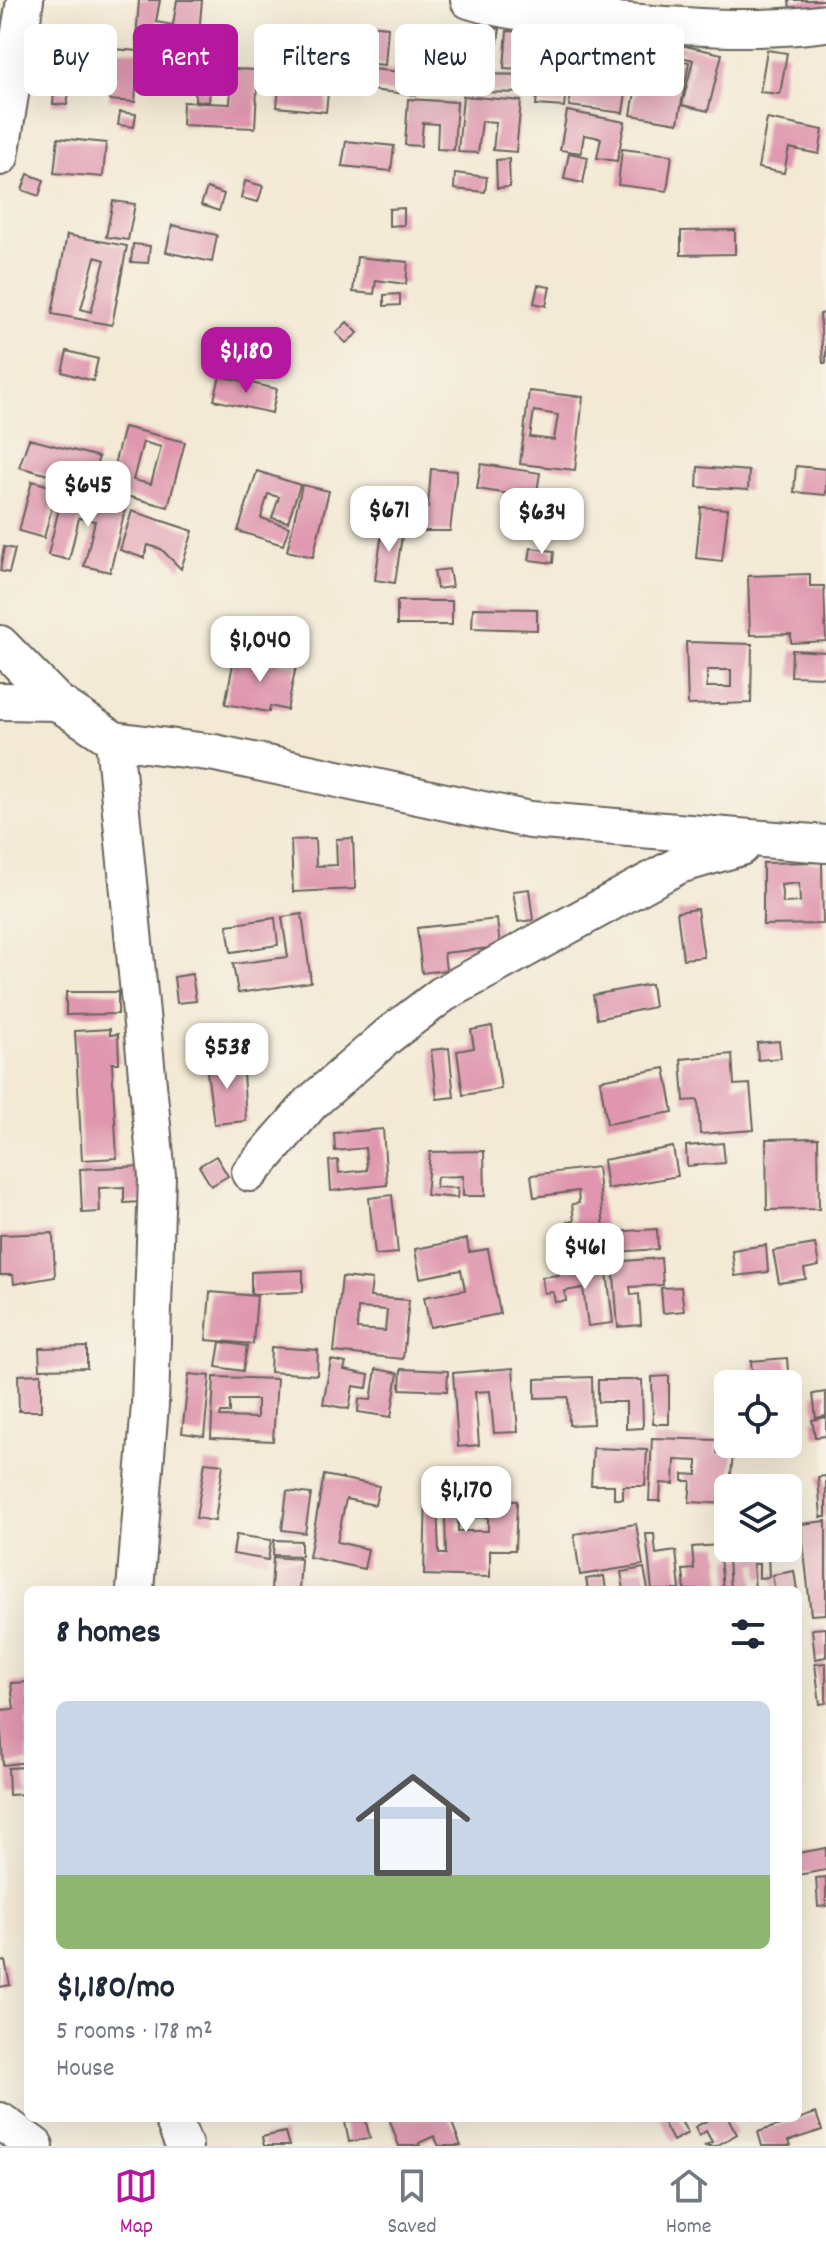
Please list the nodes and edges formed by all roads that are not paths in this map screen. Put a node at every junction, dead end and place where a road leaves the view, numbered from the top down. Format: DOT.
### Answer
graph roads {
  1 [pos="25,0"];
  2 [pos="469,0"];
  3 [pos="826,23"];
  4 [pos="0,157"];
  5 [pos="0,644"];
  6 [pos="0,701"];
  7 [pos="57,702"];
  8 [pos="114,740"];
  9 [pos="764,841"];
  10 [pos="826,844"];
  11 [pos="250,1173"];
  12 [pos="135,1586"];
  13 [pos="0,2121"];
  14 [pos="175,2122"];
  15 [pos="35,2146"];
  16 [pos="184,2146"];
  1 -- 4 [label="street"];
  2 -- 3 [label="street"];
  5 -- 7 [label="street"];
  6 -- 7 [label="street"];
  7 -- 8 [label="street"];
  8 -- 9 [label="street"];
  8 -- 12 [label="street"];
  9 -- 10 [label="street"];
  9 -- 11 [label="street"];
  13 -- 15 [label="street"];
  14 -- 16 [label="street"];
}
